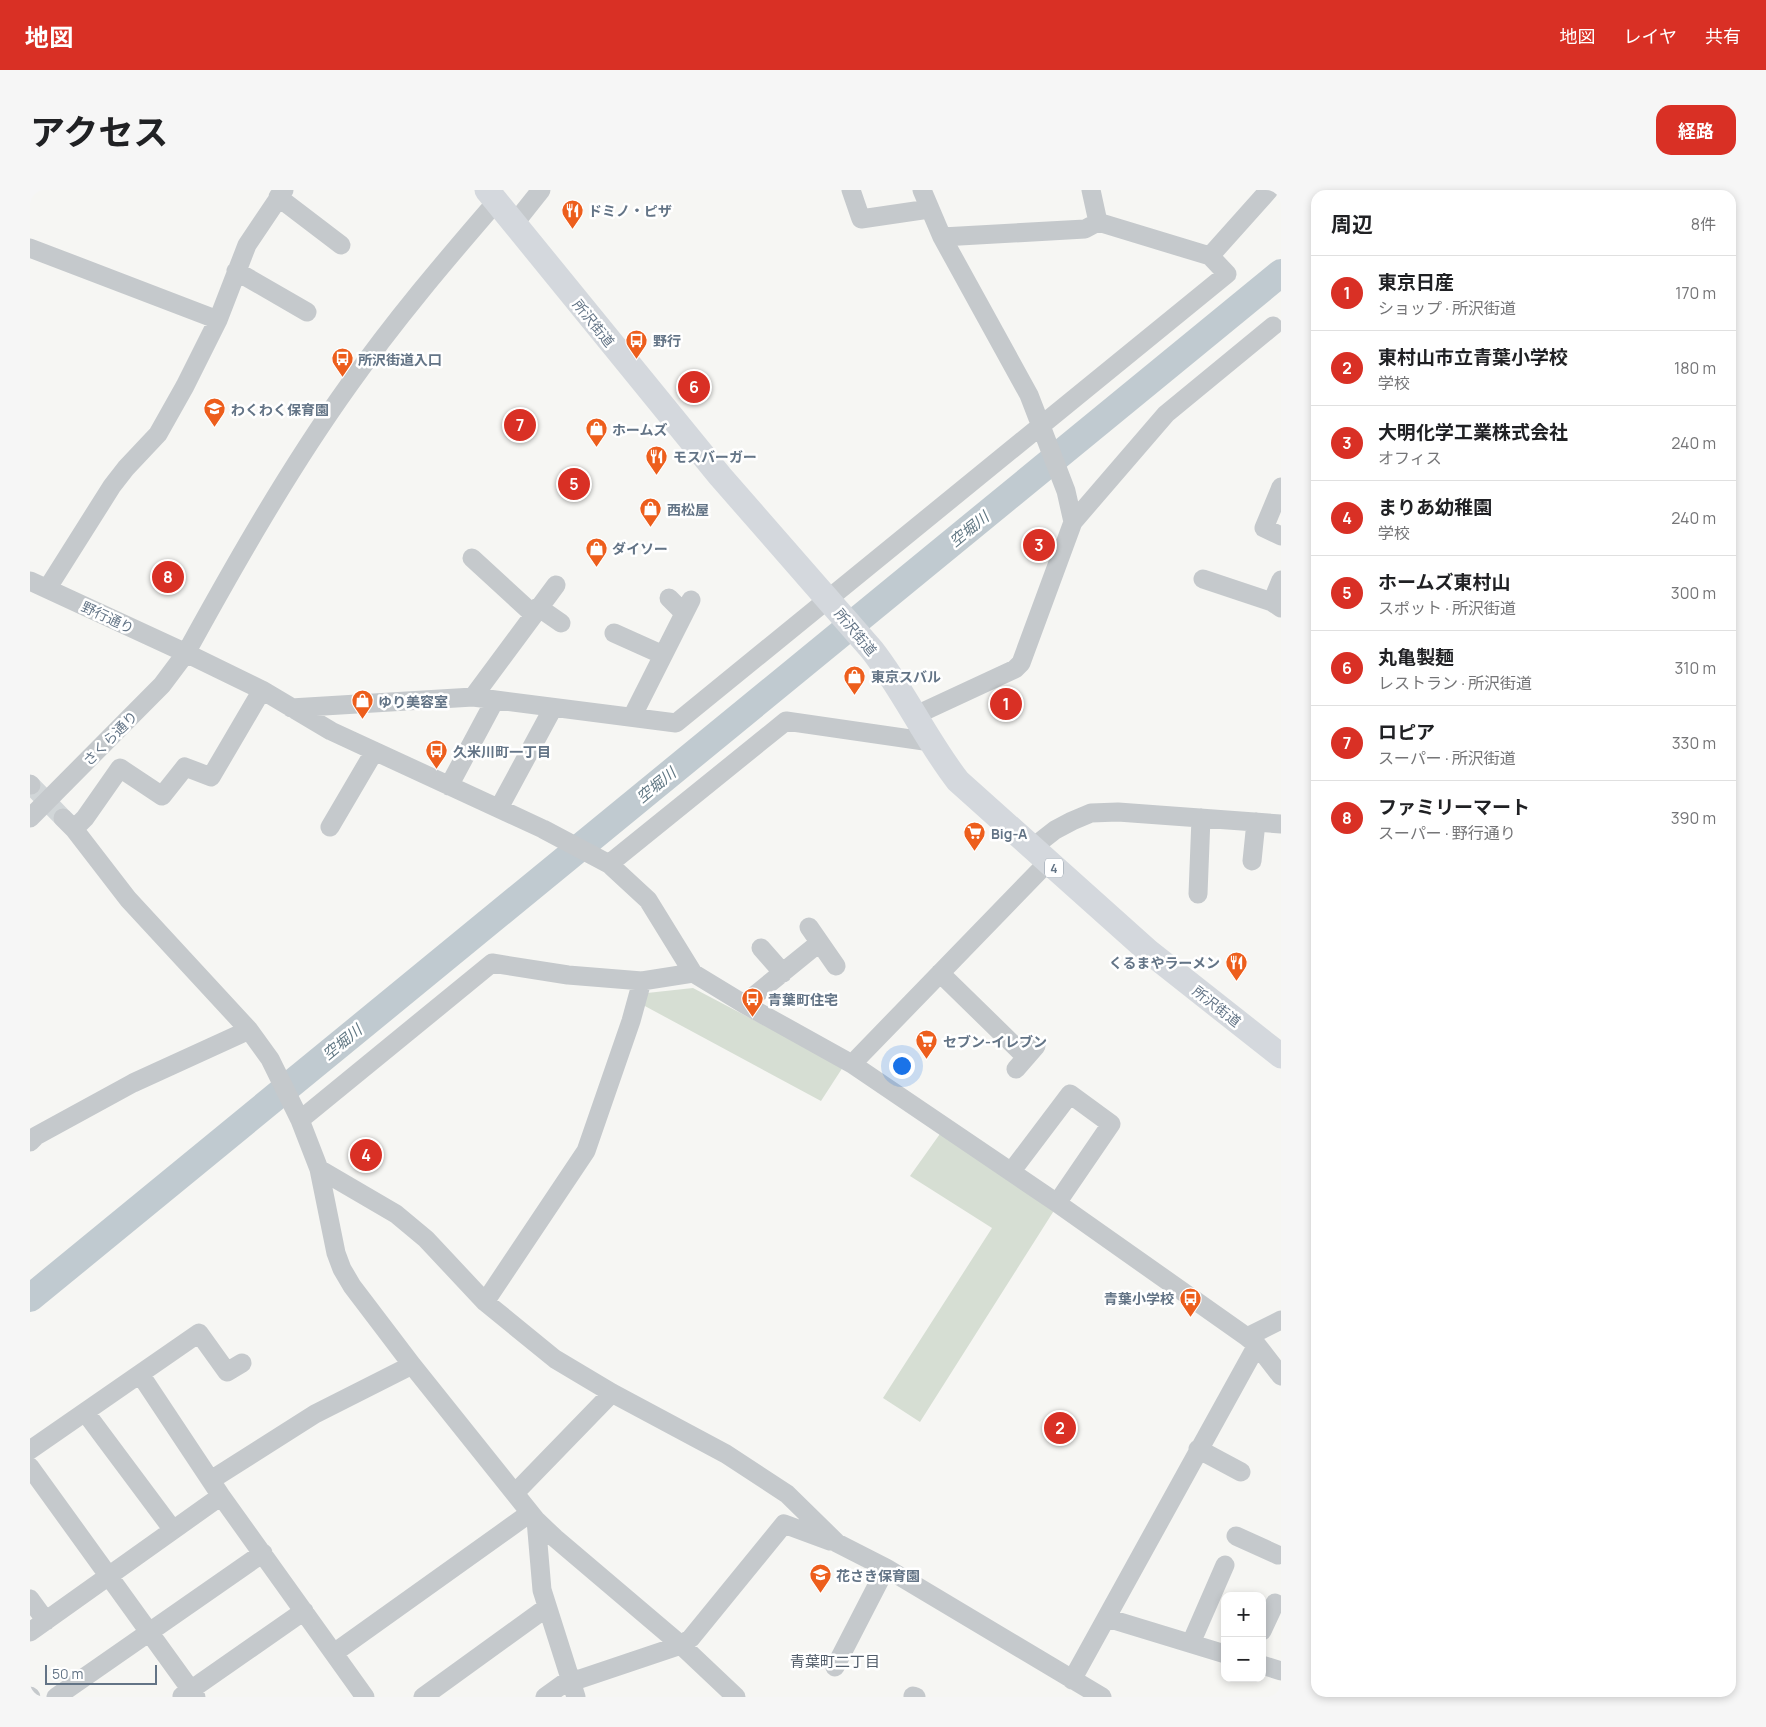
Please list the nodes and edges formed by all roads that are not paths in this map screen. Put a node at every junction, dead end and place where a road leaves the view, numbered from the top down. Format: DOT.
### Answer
graph roads {
  1 [pos="541,190"];
  2 [pos="851,190"];
  3 [pos="922,190"];
  4 [pos="1091,190"];
  5 [pos="1269,190"];
  6 [pos="281,193"];
  7 [pos="491,196"];
  8 [pos="929,209"];
  9 [pos="1098,222"];
  10 [pos="514,224"];
  11 [pos="942,237"];
  12 [pos="341,245"];
  13 [pos="30,248"];
  14 [pos="1210,256"];
  15 [pos="236,271"];
  16 [pos="307,312"];
  17 [pos="218,320"];
  18 [pos="1273,326"];
  19 [pos="1041,425"];
  20 [pos="1281,487"];
  21 [pos="1073,522"];
  22 [pos="1281,536"];
  23 [pos="472,558"];
  24 [pos="1203,579"];
  25 [pos="1281,580"];
  26 [pos="38,585"];
  27 [pos="556,585"];
  28 [pos="669,598"];
  29 [pos="830,601"];
  30 [pos="1276,605"];
  31 [pos="536,611"];
  32 [pos="561,623"];
  33 [pos="614,633"];
  34 [pos="186,653"];
  35 [pos="663,656"];
  36 [pos="262,690"];
  37 [pos="473,697"];
  38 [pos="495,700"];
  39 [pos="291,708"];
  40 [pos="553,708"];
  41 [pos="916,716"];
  42 [pos="632,717"];
  43 [pos="931,742"];
  44 [pos="374,752"];
  45 [pos="449,786"];
  46 [pos="499,808"];
  47 [pos="30,818"];
  48 [pos="1201,818"];
  49 [pos="1256,822"];
  50 [pos="1281,824"];
  51 [pos="330,827"];
  52 [pos="1040,855"];
  53 [pos="1252,861"];
  54 [pos="605,862"];
  55 [pos="1198,894"];
  56 [pos="808,927"];
  57 [pos="819,943"];
  58 [pos="762,948"];
  59 [pos="836,966"];
  60 [pos="693,973"];
  61 [pos="783,973"];
  62 [pos="940,973"];
  63 [pos="642,981"];
  64 [pos="744,1004"];
  65 [pos="249,1030"];
  66 [pos="1281,1056"];
  67 [pos="1026,1057"];
  68 [pos="852,1064"];
  69 [pos="299,1118"];
  70 [pos="30,1142"];
  71 [pos="319,1169"];
  72 [pos="1011,1172"];
  73 [pos="1057,1203"];
  74 [pos="485,1302"];
  75 [pos="1281,1320"];
  76 [pos="1252,1341"];
  77 [pos="242,1363"];
  78 [pos="412,1365"];
  79 [pos="140,1374"];
  80 [pos="1281,1376"];
  81 [pos="612,1393"];
  82 [pos="85,1412"];
  83 [pos="1198,1449"];
  84 [pos="30,1450"];
  85 [pos="31,1469"];
  86 [pos="1241,1472"];
  87 [pos="211,1480"];
  88 [pos="515,1494"];
  89 [pos="787,1494"];
  90 [pos="222,1496"];
  91 [pos="533,1516"];
  92 [pos="784,1524"];
  93 [pos="173,1530"];
  94 [pos="1236,1536"];
  95 [pos="837,1543"];
  96 [pos="263,1553"];
  97 [pos="1280,1553"];
  98 [pos="1225,1565"];
  99 [pos="886,1568"];
  100 [pos="109,1576"];
  101 [pos="30,1599"];
  102 [pos="1274,1603"];
  103 [pos="546,1608"];
  104 [pos="304,1611"];
  105 [pos="1107,1618"];
  106 [pos="46,1621"];
  107 [pos="1266,1622"];
  108 [pos="30,1632"];
  109 [pos="149,1632"];
  110 [pos="1191,1643"];
  111 [pos="681,1645"];
  112 [pos="334,1653"];
  113 [pos="1221,1653"];
  114 [pos="1266,1666"];
  115 [pos="835,1667"];
  116 [pos="1281,1671"];
  117 [pos="1072,1680"];
  118 [pos="573,1688"];
  119 [pos="189,1695"];
  120 [pos="56,1697"];
  121 [pos="366,1697"];
  122 [pos="423,1697"];
  123 [pos="545,1697"];
  124 [pos="736,1697"];
  125 [pos="1102,1697"];
  1 -- 10 [label="street"];
  2 -- 8 [label="street"];
  3 -- 8 [label="street"];
  4 -- 9 [label="street"];
  5 -- 14 [label="street"];
  6 -- 12 [label="street"];
  6 -- 15 [label="street"];
  7 -- 10 [label="main road, 所沢街道 / 4"];
  7 -- 34 [label="street, さくら通り"];
  8 -- 11 [label="street"];
  9 -- 11 [label="street"];
  9 -- 14 [label="street"];
  10 -- 29 [label="main road, 所沢街道 / 4"];
  11 -- 19 [label="street"];
  13 -- 17 [label="street"];
  14 -- 19 [label="street"];
  15 -- 16 [label="street"];
  15 -- 17 [label="street"];
  17 -- 26 [label="street"];
  18 -- 21 [label="street"];
  19 -- 21 [label="street"];
  19 -- 29 [label="street"];
  20 -- 22 [label="street"];
  21 -- 41 [label="street"];
  23 -- 31 [label="street"];
  24 -- 30 [label="street"];
  25 -- 30 [label="street"];
  26 -- 34 [label="street, 野行通り"];
  27 -- 31 [label="street"];
  28 -- 35 [label="street"];
  29 -- 41 [label="main road, 所沢街道 / 4"];
  29 -- 42 [label="street"];
  31 -- 32 [label="street"];
  31 -- 37 [label="street"];
  33 -- 35 [label="street"];
  34 -- 36 [label="street, 野行通り"];
  34 -- 47 [label="street, さくら通り"];
  35 -- 42 [label="street"];
  36 -- 39 [label="street, 野行通り"];
  36 -- 65 [label="street"];
  37 -- 38 [label="street"];
  37 -- 39 [label="street"];
  38 -- 40 [label="street"];
  38 -- 45 [label="street"];
  39 -- 44 [label="street, 野行通り"];
  40 -- 42 [label="street"];
  40 -- 46 [label="street"];
  41 -- 43 [label="main road, 所沢街道 / 4"];
  43 -- 52 [label="main road, 所沢街道 / 4"];
  43 -- 54 [label="street"];
  44 -- 45 [label="street, 野行通り"];
  44 -- 51 [label="street"];
  45 -- 46 [label="street, 野行通り"];
  46 -- 54 [label="street, 野行通り"];
  48 -- 49 [label="street"];
  48 -- 52 [label="street"];
  48 -- 55 [label="street"];
  49 -- 50 [label="street"];
  49 -- 53 [label="street"];
  52 -- 62 [label="street"];
  52 -- 66 [label="main road, 所沢街道 / 4"];
  54 -- 60 [label="street, 野行通り"];
  56 -- 57 [label="street"];
  57 -- 59 [label="street"];
  57 -- 61 [label="street"];
  58 -- 61 [label="street"];
  60 -- 63 [label="street"];
  60 -- 64 [label="street"];
  61 -- 64 [label="street"];
  62 -- 67 [label="street"];
  62 -- 68 [label="street"];
  63 -- 69 [label="street"];
  63 -- 74 [label="street"];
  64 -- 68 [label="street"];
  65 -- 69 [label="street"];
  65 -- 70 [label="street"];
  68 -- 72 [label="street"];
  69 -- 71 [label="street"];
  71 -- 74 [label="street"];
  71 -- 78 [label="street"];
  72 -- 73 [label="street"];
  72 -- 73 [label="street"];
  73 -- 76 [label="street"];
  74 -- 81 [label="street"];
  75 -- 76 [label="street"];
  76 -- 80 [label="street"];
  76 -- 83 [label="street"];
  77 -- 79 [label="street"];
  78 -- 87 [label="street"];
  78 -- 88 [label="street"];
  79 -- 82 [label="street"];
  79 -- 87 [label="street"];
  81 -- 88 [label="street"];
  81 -- 89 [label="street"];
  82 -- 84 [label="street"];
  82 -- 93 [label="street"];
  83 -- 86 [label="street"];
  83 -- 105 [label="street"];
  85 -- 100 [label="street"];
  87 -- 90 [label="street"];
  88 -- 91 [label="street"];
  89 -- 92 [label="street"];
  89 -- 95 [label="street"];
  90 -- 93 [label="street"];
  90 -- 96 [label="street"];
  91 -- 103 [label="street"];
  91 -- 111 [label="street"];
  91 -- 112 [label="street"];
  92 -- 95 [label="street"];
  92 -- 111 [label="street"];
  93 -- 100 [label="street"];
  94 -- 97 [label="street"];
  95 -- 99 [label="street"];
  96 -- 104 [label="street"];
  96 -- 109 [label="street"];
  98 -- 110 [label="street"];
  99 -- 115 [label="street"];
  99 -- 117 [label="street"];
  100 -- 106 [label="street"];
  100 -- 109 [label="street"];
  101 -- 106 [label="street"];
  102 -- 107 [label="street"];
  103 -- 118 [label="street"];
  103 -- 122 [label="street"];
  104 -- 112 [label="street"];
  104 -- 119 [label="street"];
  105 -- 110 [label="street"];
  105 -- 117 [label="street"];
  106 -- 108 [label="street"];
  109 -- 119 [label="street"];
  109 -- 120 [label="street"];
  110 -- 113 [label="street"];
  111 -- 118 [label="street"];
  111 -- 124 [label="street"];
  112 -- 121 [label="street"];
  114 -- 116 [label="street"];
  117 -- 125 [label="street"];
  118 -- 123 [label="street"];
}
